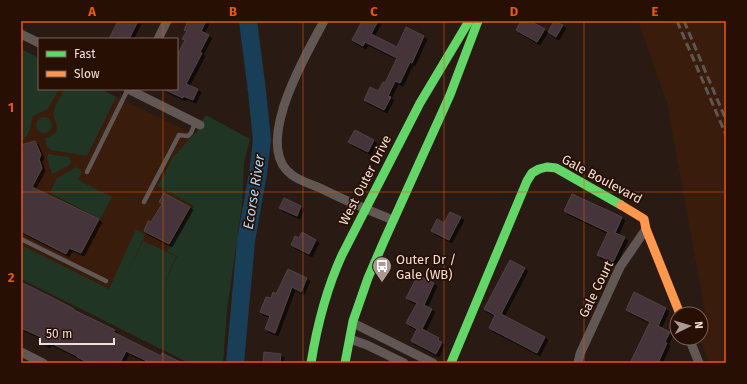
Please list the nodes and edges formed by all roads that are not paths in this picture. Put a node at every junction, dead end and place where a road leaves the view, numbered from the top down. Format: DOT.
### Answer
graph roads {
  1 [pos="167,21"];
  2 [pos="324,21"];
  3 [pos="469,21"];
  4 [pos="478,21"];
  5 [pos="21,34"];
  6 [pos="158,38"];
  7 [pos="38,43"];
  8 [pos="130,90"];
  9 [pos="197,124"];
  10 [pos="87,172"];
  11 [pos="144,202"];
  12 [pos="366,209"];
  13 [pos="393,220"];
  14 [pos="646,229"];
  15 [pos="21,239"];
  16 [pos="106,281"];
  17 [pos="677,306"];
  18 [pos="353,323"];
  19 [pos="350,339"];
  20 [pos="692,346"];
  21 [pos="21,352"];
  22 [pos="43,363"];
  23 [pos="311,363"];
  24 [pos="345,363"];
  25 [pos="404,363"];
  26 [pos="433,363"];
  27 [pos="451,363"];
  28 [pos="578,363"];
  29 [pos="699,363"];
  1 -- 6 [label="street"];
  2 -- 12 [label="street"];
  3 -- 12 [label="main road, West Outer Drive"];
  4 -- 13 [label="main road"];
  5 -- 7 [label="street"];
  8 -- 9 [label="street"];
  8 -- 10 [label="lane"];
  9 -- 11 [label="lane"];
  12 -- 13 [label="street"];
  12 -- 23 [label="main road, West Outer Drive"];
  13 -- 18 [label="main road"];
  14 -- 17 [label="main road, Gale Boulevard"];
  14 -- 27 [label="main road, Gale Boulevard"];
  14 -- 28 [label="street, Gale Court"];
  15 -- 16 [label="lane"];
  18 -- 19 [label="main road"];
  18 -- 26 [label="street"];
  19 -- 24 [label="main road"];
  19 -- 25 [label="street"];
  20 -- 29 [label="street"];
  21 -- 22 [label="street"];
}
